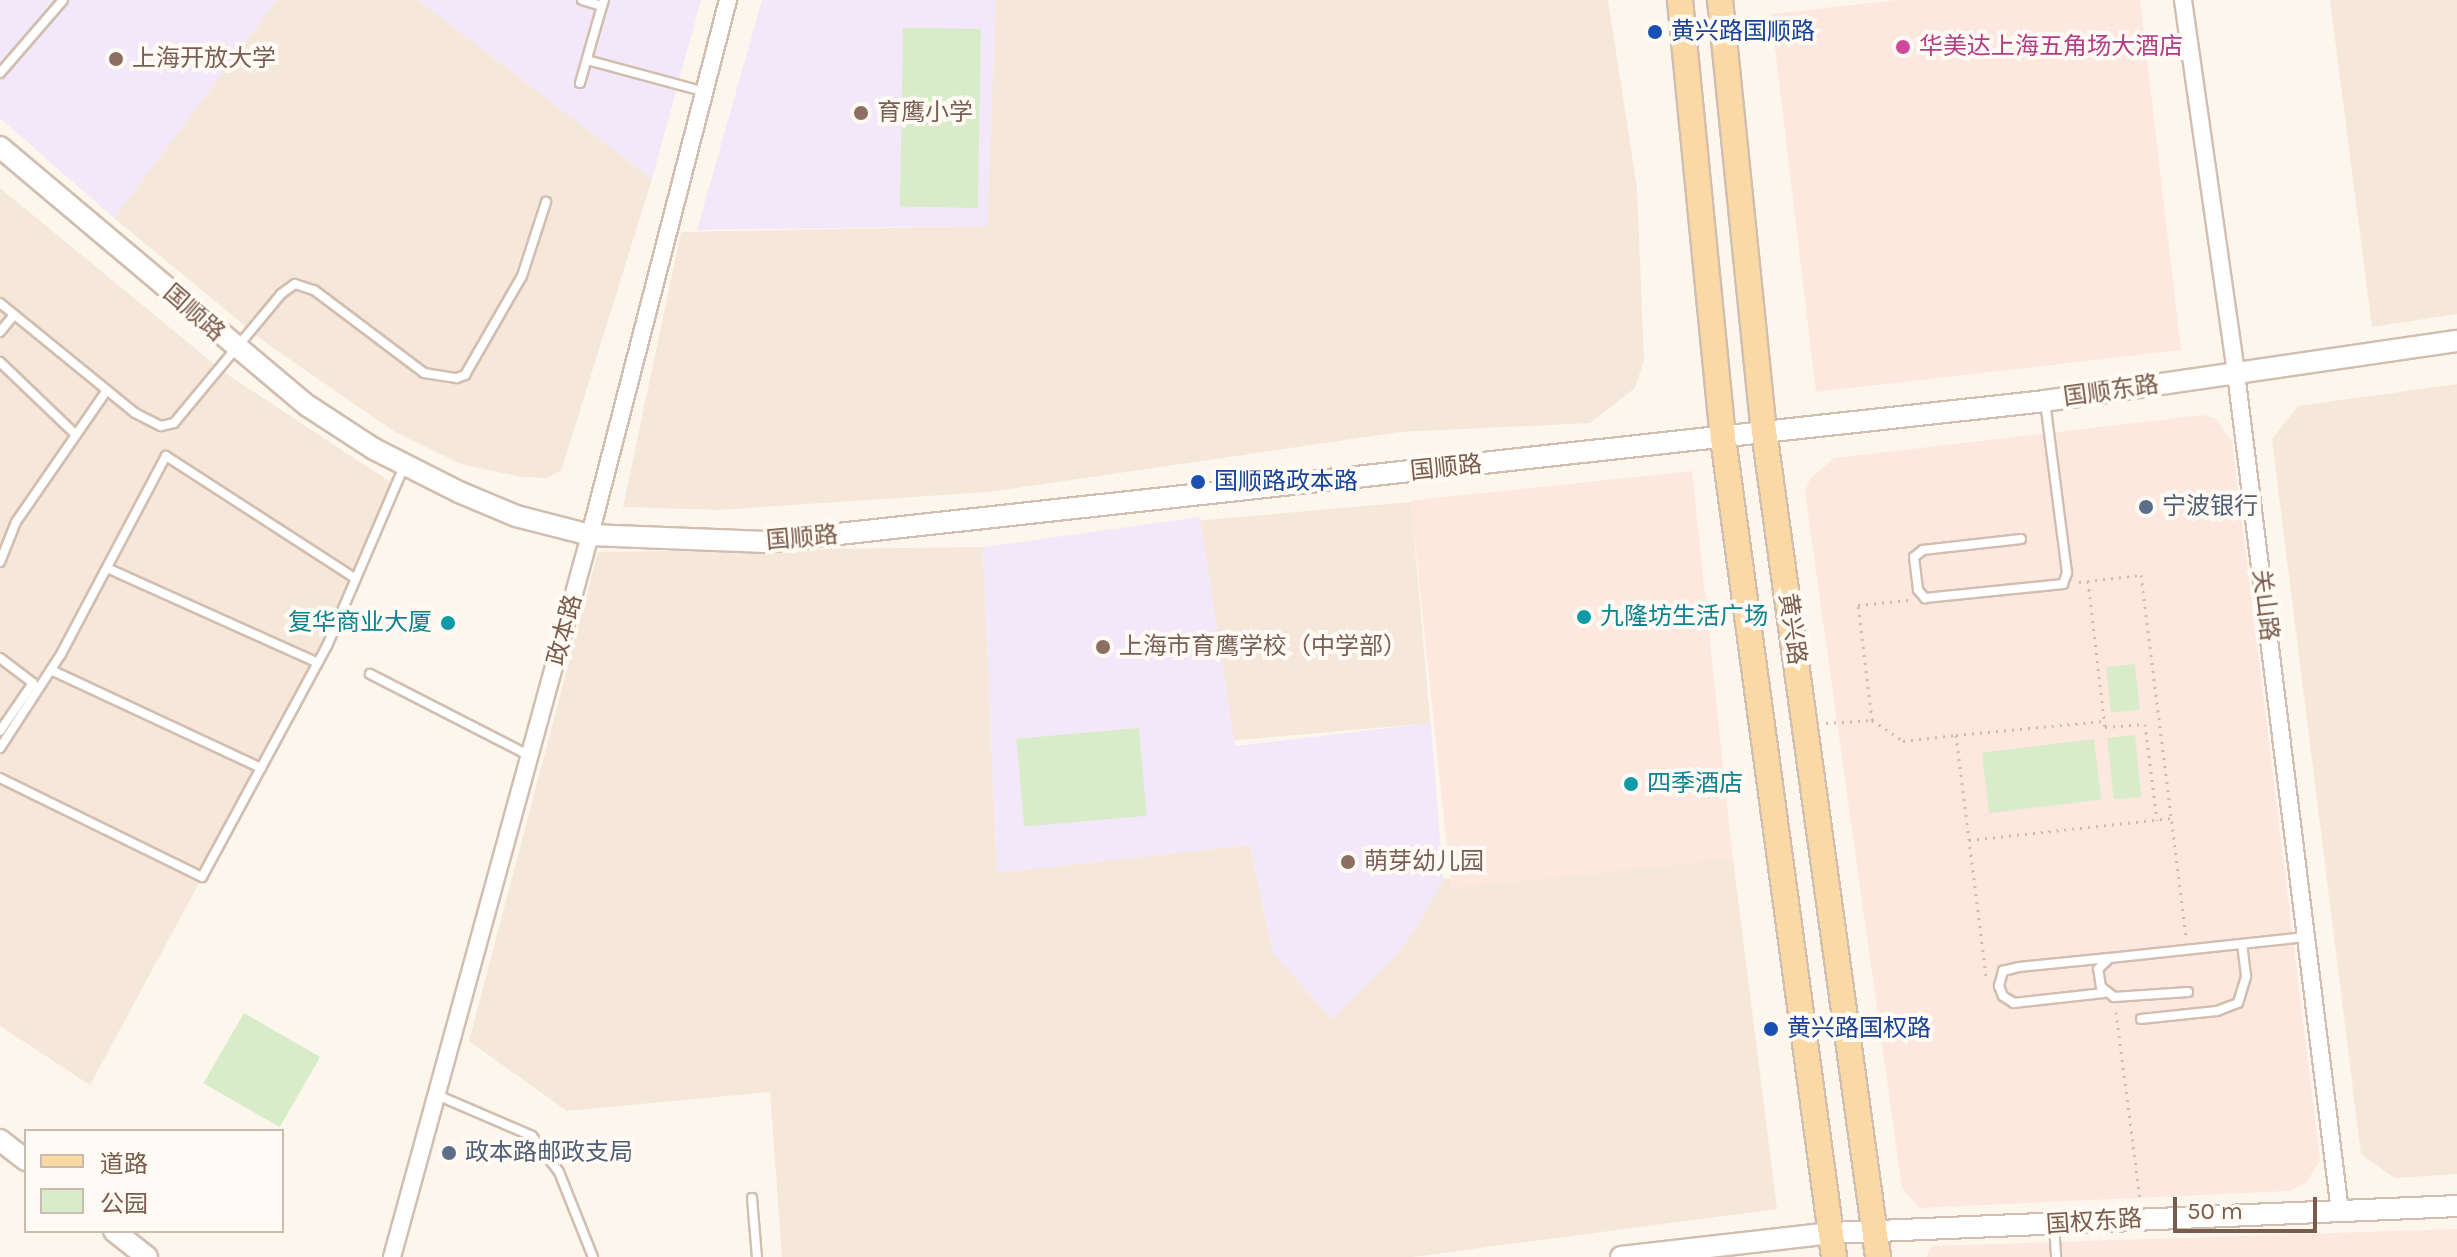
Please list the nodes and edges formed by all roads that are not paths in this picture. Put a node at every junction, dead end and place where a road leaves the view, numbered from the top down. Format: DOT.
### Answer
graph roads {
  1 [pos="63,0"];
  2 [pos="582,0"];
  3 [pos="728,0"];
  4 [pos="1680,0"];
  5 [pos="1720,0"];
  6 [pos="2183,0"];
  7 [pos="603,3"];
  8 [pos="587,60"];
  9 [pos="0,73"];
  10 [pos="580,83"];
  11 [pos="702,91"];
  12 [pos="0,147"];
  13 [pos="546,202"];
  14 [pos="0,303"];
  15 [pos="14,315"];
  16 [pos="0,332"];
  17 [pos="2457,341"];
  18 [pos="236,350"];
  19 [pos="0,362"];
  20 [pos="2236,373"];
  21 [pos="107,390"];
  22 [pos="2045,401"];
  23 [pos="1764,431"];
  24 [pos="76,435"];
  25 [pos="1723,438"];
  26 [pos="404,466"];
  27 [pos="590,535"];
  28 [pos="2021,539"];
  29 [pos="1,550"];
  30 [pos="0,562"];
  31 [pos="107,568"];
  32 [pos="356,579"];
  33 [pos="0,658"];
  34 [pos="318,663"];
  35 [pos="51,670"];
  36 [pos="370,674"];
  37 [pos="0,731"];
  38 [pos="0,748"];
  39 [pos="531,757"];
  40 [pos="261,768"];
  41 [pos="0,778"];
  42 [pos="2306,937"];
  43 [pos="2242,944"];
  44 [pos="2110,958"];
  45 [pos="2188,992"];
  46 [pos="2104,993"];
  47 [pos="2141,1019"];
  48 [pos="437,1095"];
  49 [pos="0,1140"];
  50 [pos="24,1158"];
  51 [pos="752,1198"];
  52 [pos="2457,1206"];
  53 [pos="2340,1211"];
  54 [pos="2054,1225"];
  55 [pos="117,1233"];
  56 [pos="1833,1245"];
  57 [pos="1877,1245"];
  58 [pos="147,1257"];
  59 [pos="392,1257"];
  60 [pos="593,1257"];
  61 [pos="757,1257"];
  62 [pos="1621,1257"];
  63 [pos="2056,1257"];
  1 -- 9 [label="lane"];
  2 -- 7 [label="lane"];
  3 -- 11 [label="street, 政本路"];
  4 -- 25 [label="main road, 黄兴路"];
  5 -- 23 [label="main road, 黄兴路"];
  6 -- 20 [label="street, 关山路"];
  7 -- 8 [label="lane"];
  8 -- 10 [label="lane"];
  8 -- 11 [label="lane"];
  11 -- 27 [label="street, 政本路"];
  12 -- 18 [label="street, 国顺路"];
  13 -- 18 [label="lane"];
  14 -- 15 [label="lane"];
  15 -- 16 [label="lane"];
  15 -- 21 [label="lane"];
  17 -- 20 [label="street, 国顺东路"];
  18 -- 21 [label="lane"];
  18 -- 26 [label="street, 国顺路"];
  19 -- 24 [label="lane"];
  20 -- 22 [label="street, 国顺东路"];
  20 -- 42 [label="street, 关山路"];
  21 -- 24 [label="lane"];
  22 -- 23 [label="street, 国顺东路"];
  22 -- 28 [label="lane"];
  23 -- 25 [label="street, 国顺东路"];
  23 -- 57 [label="main road, 黄兴路"];
  24 -- 29 [label="lane"];
  25 -- 27 [label="street, 国顺路"];
  25 -- 56 [label="main road, 黄兴路"];
  26 -- 27 [label="street, 国顺路"];
  26 -- 32 [label="lane"];
  27 -- 39 [label="street, 政本路"];
  29 -- 30 [label="lane"];
  31 -- 32 [label="lane"];
  31 -- 34 [label="lane"];
  31 -- 35 [label="lane"];
  32 -- 34 [label="lane"];
  33 -- 37 [label="lane"];
  34 -- 40 [label="lane"];
  35 -- 38 [label="lane"];
  35 -- 40 [label="lane"];
  36 -- 39 [label="lane"];
  39 -- 48 [label="street, 政本路"];
  40 -- 41 [label="lane"];
  42 -- 43 [label="lane"];
  42 -- 53 [label="street, 关山路"];
  43 -- 44 [label="lane"];
  43 -- 47 [label="lane"];
  44 -- 46 [label="lane"];
  44 -- 46 [label="lane"];
  45 -- 46 [label="lane"];
  48 -- 59 [label="street, 政本路"];
  48 -- 60 [label="lane"];
  49 -- 50 [label="street"];
  51 -- 61 [label="lane"];
  52 -- 53 [label="street, 国权东路"];
  53 -- 54 [label="street, 国权东路"];
  54 -- 57 [label="street, 国权东路"];
  54 -- 63 [label="lane"];
  55 -- 58 [label="street"];
  56 -- 57 [label="street, 国权东路"];
  56 -- 62 [label="street, 国权东路"];
}
